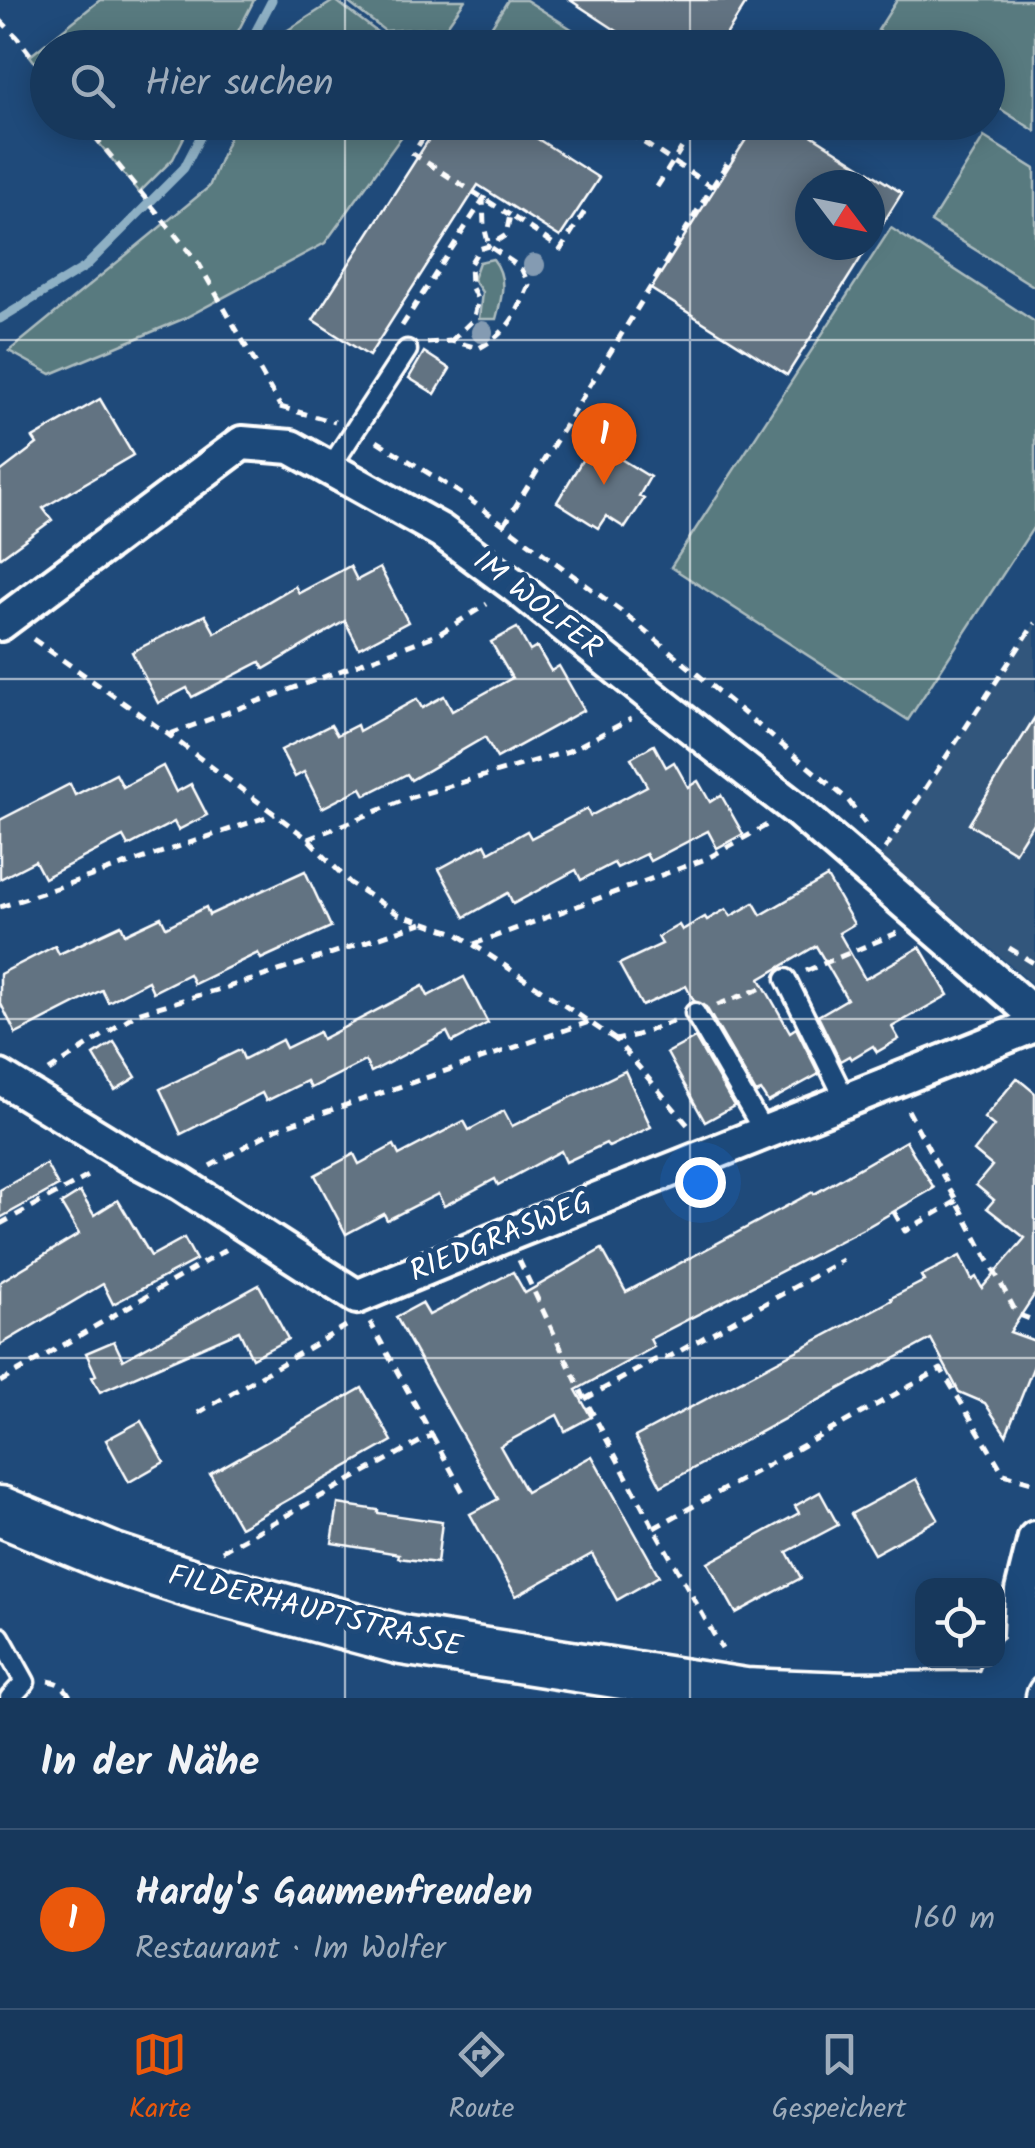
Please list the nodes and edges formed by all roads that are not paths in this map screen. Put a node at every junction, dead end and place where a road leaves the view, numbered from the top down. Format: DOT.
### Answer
graph roads {
  1 [pos="407,350"];
  2 [pos="330,468"];
  3 [pos="3,622"];
  4 [pos="786,979"];
  5 [pos="695,1013"];
  6 [pos="1035,1015"];
  7 [pos="1035,1025"];
  8 [pos="10,1083"];
  9 [pos="846,1100"];
  10 [pos="764,1132"];
  11 [pos="0,1511"];
  12 [pos="1035,1538"];
  13 [pos="0,1637"];
  14 [pos="1013,1675"];
  15 [pos="10,1698"];
  1 -- 2 [label="lane"];
  2 -- 3 [label="street, IM WOLFER"];
  2 -- 6 [label="street, IM WOLFER"];
  4 -- 9 [label="lane"];
  5 -- 10 [label="lane"];
  7 -- 9 [label="street, RIEDGRASWEG"];
  8 -- 10 [label="street, RIEDGRASWEG"];
  9 -- 10 [label="street, RIEDGRASWEG"];
  11 -- 14 [label="main road, FILDERHAUPTSTRASSE"];
  12 -- 14 [label="street"];
  13 -- 15 [label="lane"];
}
